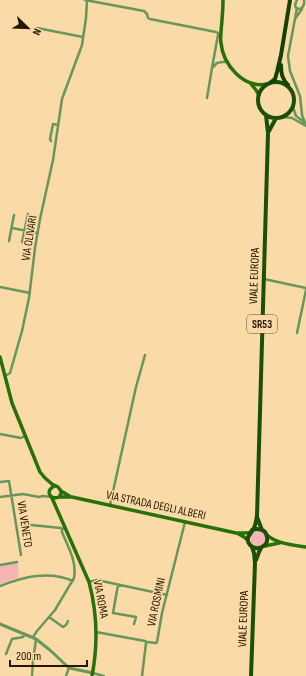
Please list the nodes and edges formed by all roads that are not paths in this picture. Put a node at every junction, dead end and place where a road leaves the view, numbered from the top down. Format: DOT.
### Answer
graph roads {
  1 [pos="87,0"];
  2 [pos="223,0"];
  3 [pos="290,0"];
  4 [pos="297,0"];
  5 [pos="304,0"];
  6 [pos="297,8"];
  7 [pos="302,9"];
  8 [pos="294,22"];
  9 [pos="37,28"];
  10 [pos="83,37"];
  11 [pos="281,55"];
  12 [pos="227,62"];
  13 [pos="212,68"];
  14 [pos="250,83"];
  15 [pos="269,83"];
  16 [pos="288,85"];
  17 [pos="259,94"];
  18 [pos="207,98"];
  19 [pos="293,107"];
  20 [pos="266,115"];
  21 [pos="283,117"];
  22 [pos="276,118"];
  23 [pos="306,124"];
  24 [pos="58,125"];
  25 [pos="268,133"];
  26 [pos="51,141"];
  27 [pos="14,214"];
  28 [pos="28,214"];
  29 [pos="12,228"];
  30 [pos="25,230"];
  31 [pos="38,233"];
  32 [pos="9,241"];
  33 [pos="22,242"];
  34 [pos="264,279"];
  35 [pos="0,286"];
  36 [pos="306,289"];
  37 [pos="30,293"];
  38 [pos="297,333"];
  39 [pos="145,356"];
  40 [pos="0,359"];
  41 [pos="4,376"];
  42 [pos="0,434"];
  43 [pos="25,436"];
  44 [pos="45,478"];
  45 [pos="0,482"];
  46 [pos="57,486"];
  47 [pos="50,490"];
  48 [pos="61,490"];
  49 [pos="12,496"];
  50 [pos="43,496"];
  51 [pos="52,497"];
  52 [pos="72,497"];
  53 [pos="0,498"];
  54 [pos="58,498"];
  55 [pos="110,505"];
  56 [pos="57,508"];
  57 [pos="257,516"];
  58 [pos="185,522"];
  59 [pos="31,525"];
  60 [pos="64,529"];
  61 [pos="262,530"];
  62 [pos="252,531"];
  63 [pos="236,533"];
  64 [pos="267,535"];
  65 [pos="248,540"];
  66 [pos="280,542"];
  67 [pos="251,546"];
  68 [pos="263,547"];
  69 [pos="306,547"];
  70 [pos="77,554"];
  71 [pos="21,555"];
  72 [pos="72,556"];
  73 [pos="17,562"];
  74 [pos="255,563"];
  75 [pos="0,564"];
  76 [pos="73,581"];
  77 [pos="89,582"];
  78 [pos="118,585"];
  79 [pos="0,586"];
  80 [pos="166,595"];
  81 [pos="49,617"];
  82 [pos="68,621"];
  83 [pos="134,624"];
  84 [pos="0,626"];
  85 [pos="96,632"];
  86 [pos="25,634"];
  87 [pos="35,638"];
  88 [pos="146,642"];
  89 [pos="6,654"];
  90 [pos="69,668"];
  91 [pos="93,675"];
  92 [pos="32,676"];
  93 [pos="66,676"];
  94 [pos="104,676"];
  95 [pos="142,676"];
  96 [pos="251,676"];
  1 -- 10 [label="street, VIA OLIVARI"];
  1 -- 13 [label="street"];
  2 -- 12 [label="main road"];
  3 -- 11 [label="highway"];
  4 -- 6 [label="street"];
  5 -- 7 [label="street"];
  6 -- 7 [label="street"];
  6 -- 8 [label="street"];
  7 -- 8 [label="street"];
  8 -- 23 [label="street"];
  9 -- 10 [label="street"];
  10 -- 24 [label="street, VIA OLIVARI"];
  11 -- 15 [label="highway"];
  11 -- 16 [label="highway"];
  12 -- 13 [label="street"];
  12 -- 14 [label="main road"];
  13 -- 18 [label="street"];
  14 -- 15 [label="main road"];
  14 -- 17 [label="main road"];
  15 -- 16 [label="main road"];
  15 -- 17 [label="main road"];
  16 -- 19 [label="main road"];
  17 -- 20 [label="main road, SR53"];
  19 -- 21 [label="main road"];
  19 -- 23 [label="street"];
  20 -- 22 [label="main road"];
  20 -- 25 [label="main road, VIALE EUROPA / SR53"];
  21 -- 22 [label="main road"];
  21 -- 23 [label="street"];
  22 -- 25 [label="main road, VIALE EUROPA / SR53"];
  24 -- 26 [label="street"];
  24 -- 31 [label="street, VIA OLIVARI"];
  25 -- 34 [label="main road, VIALE EUROPA / SR53"];
  27 -- 29 [label="street"];
  28 -- 30 [label="street"];
  29 -- 30 [label="street"];
  29 -- 32 [label="street"];
  30 -- 31 [label="street"];
  30 -- 33 [label="street"];
  31 -- 37 [label="street, VIA OLIVARI"];
  34 -- 36 [label="street"];
  34 -- 57 [label="main road, VIALE EUROPA / SR53"];
  35 -- 37 [label="street"];
  36 -- 38 [label="street"];
  37 -- 41 [label="street, VIA OLIVARI"];
  39 -- 55 [label="street"];
  40 -- 41 [label="main road, VIA ROMA"];
  41 -- 43 [label="main road, VIA ROMA"];
  42 -- 43 [label="street"];
  43 -- 44 [label="main road, VIA ROMA"];
  44 -- 46 [label="main road, VIA ROMA"];
  44 -- 47 [label="main road, VIA ROMA"];
  45 -- 49 [label="street, VIA VENETO"];
  46 -- 47 [label="main road"];
  46 -- 48 [label="main road, VIA ROMA"];
  47 -- 50 [label="street"];
  47 -- 51 [label="main road, VIA ROMA"];
  48 -- 52 [label="main road, VIA STRADA DEGLI ALBERI"];
  48 -- 54 [label="main road, VIA ROMA"];
  49 -- 50 [label="street"];
  49 -- 53 [label="street"];
  49 -- 71 [label="street, VIA VENETO"];
  50 -- 51 [label="street"];
  51 -- 54 [label="main road"];
  51 -- 56 [label="main road, VIA ROMA"];
  52 -- 54 [label="main road, VIA STRADA DEGLI ALBERI"];
  52 -- 55 [label="main road, VIA STRADA DEGLI ALBERI"];
  54 -- 56 [label="main road, VIA ROMA"];
  55 -- 58 [label="main road, VIA STRADA DEGLI ALBERI"];
  56 -- 60 [label="main road, VIA ROMA"];
  57 -- 61 [label="main road, VIALE EUROPA / SR53"];
  57 -- 62 [label="main road, VIALE EUROPA / SR53"];
  58 -- 63 [label="main road, VIA STRADA DEGLI ALBERI"];
  58 -- 80 [label="street, VIA ROSMINI"];
  59 -- 60 [label="street"];
  60 -- 70 [label="main road, VIA ROMA"];
  60 -- 72 [label="street"];
  61 -- 62 [label="main road"];
  61 -- 64 [label="main road, VIALE EUROPA"];
  62 -- 63 [label="main road, VIA STRADA DEGLI ALBERI"];
  62 -- 65 [label="main road, VIALE EUROPA"];
  63 -- 65 [label="main road, VIA STRADA DEGLI ALBERI"];
  64 -- 66 [label="main road"];
  64 -- 68 [label="main road, VIALE EUROPA"];
  65 -- 67 [label="main road, VIALE EUROPA"];
  66 -- 68 [label="main road"];
  66 -- 69 [label="main road"];
  67 -- 68 [label="main road"];
  67 -- 74 [label="main road, VIALE EUROPA"];
  68 -- 74 [label="main road, VIALE EUROPA"];
  70 -- 72 [label="street"];
  70 -- 77 [label="main road, VIA ROMA"];
  72 -- 76 [label="street"];
  73 -- 75 [label="street"];
  74 -- 96 [label="main road, VIALE EUROPA"];
  76 -- 79 [label="street"];
  76 -- 81 [label="street"];
  77 -- 78 [label="street"];
  77 -- 85 [label="main road, VIA ROMA"];
  78 -- 80 [label="street"];
  78 -- 83 [label="street"];
  80 -- 88 [label="street, VIA ROSMINI"];
  81 -- 82 [label="street"];
  81 -- 87 [label="street"];
  84 -- 86 [label="street"];
  85 -- 88 [label="street"];
  85 -- 91 [label="main road, VIA ROMA"];
  86 -- 87 [label="street"];
  86 -- 89 [label="street"];
  87 -- 90 [label="street"];
  87 -- 92 [label="street"];
  88 -- 95 [label="street, VIA ROSMINI"];
  90 -- 91 [label="street"];
  90 -- 93 [label="street"];
  91 -- 94 [label="street"];
}
